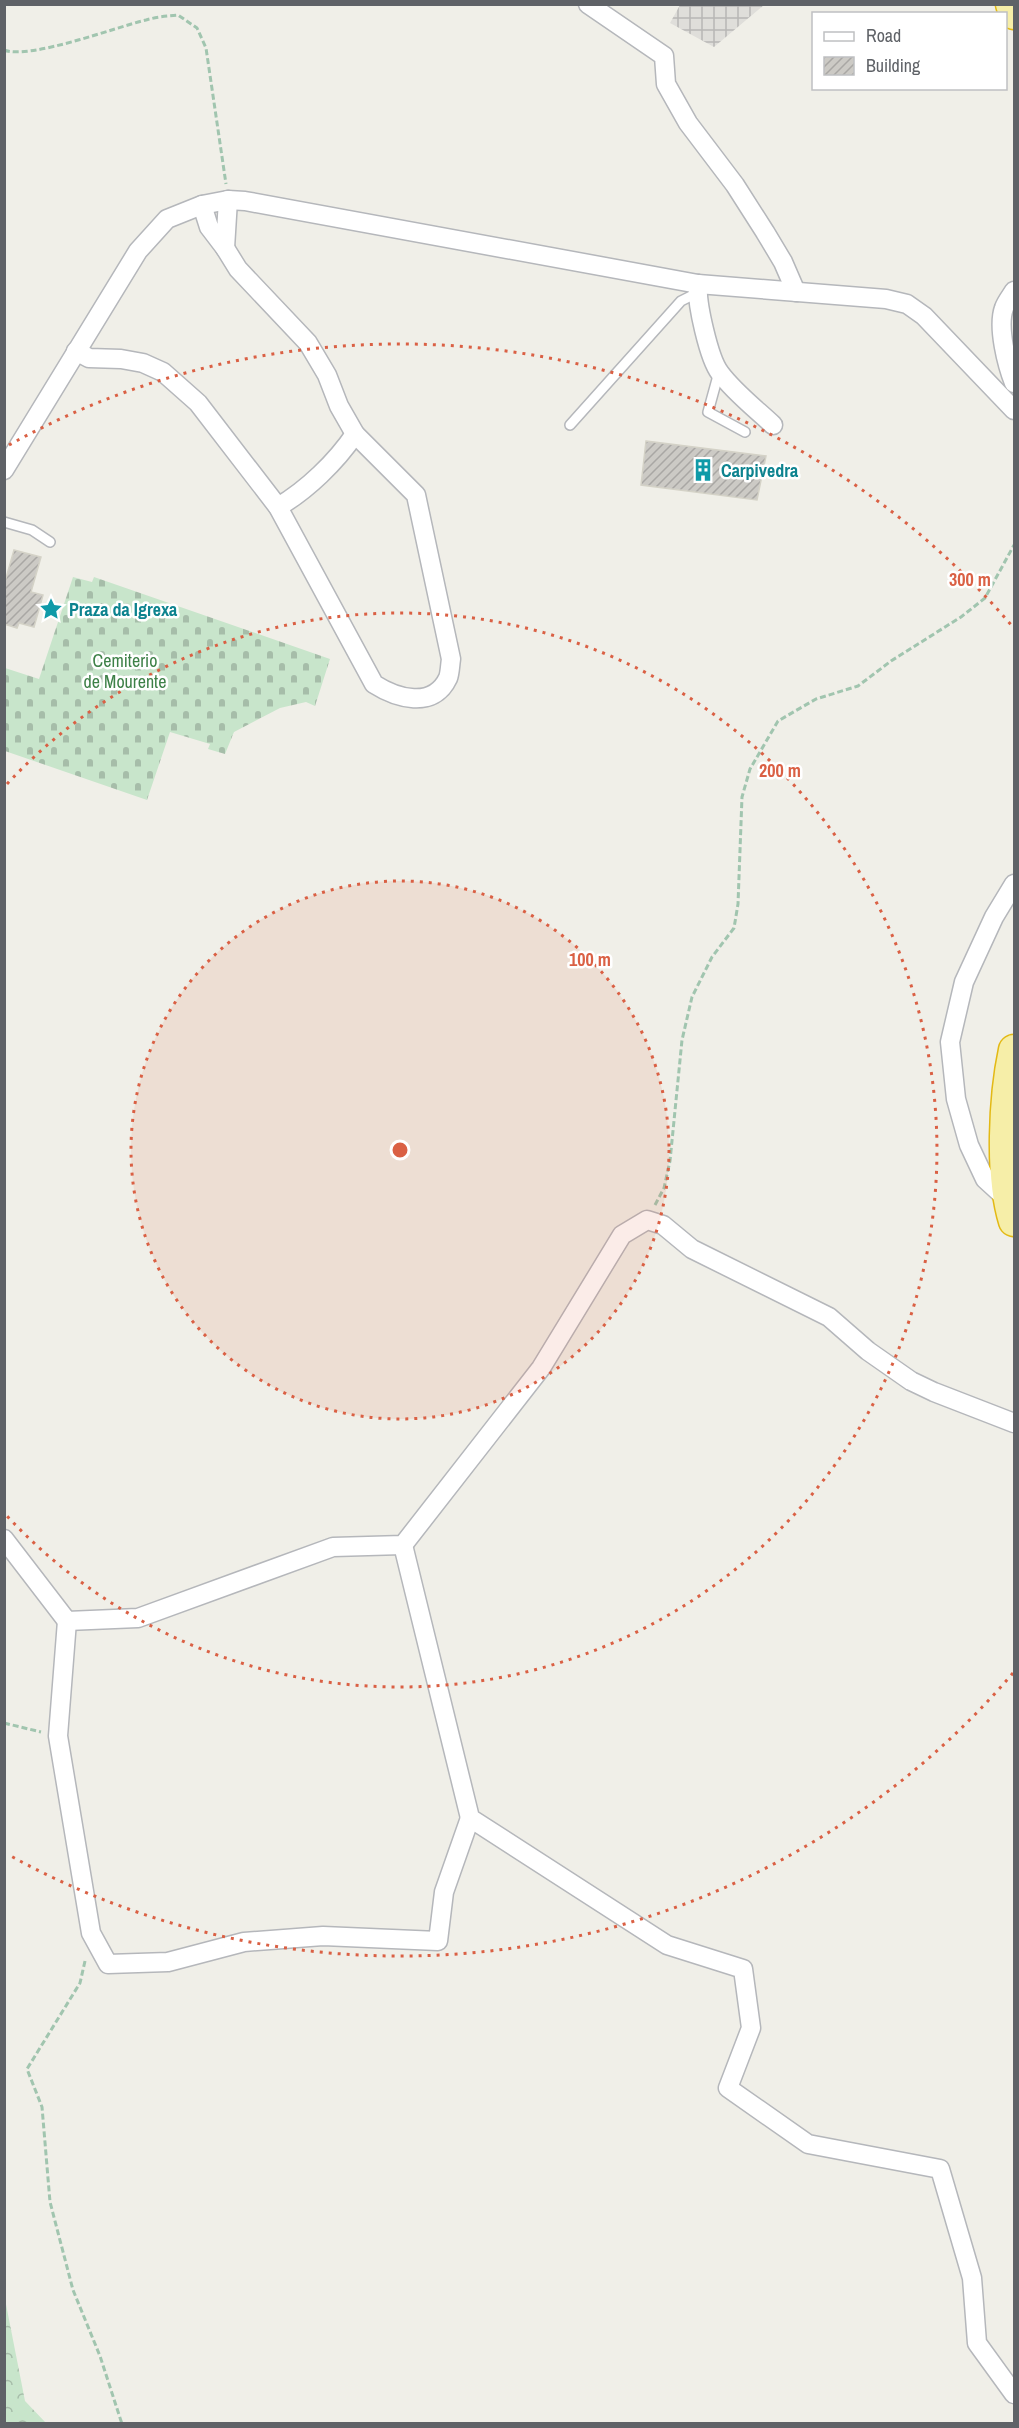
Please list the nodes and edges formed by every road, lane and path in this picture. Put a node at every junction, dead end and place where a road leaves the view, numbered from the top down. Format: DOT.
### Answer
graph roads {
  1 [pos="588,4"];
  2 [pos="1011,4"];
  3 [pos="1014,14"];
  4 [pos="4,50"];
  5 [pos="228,200"];
  6 [pos="202,205"];
  7 [pos="225,248"];
  8 [pos="698,288"];
  9 [pos="1014,291"];
  10 [pos="796,292"];
  11 [pos="76,351"];
  12 [pos="719,372"];
  13 [pos="1014,383"];
  14 [pos="1014,410"];
  15 [pos="570,425"];
  16 [pos="773,426"];
  17 [pos="745,432"];
  18 [pos="356,434"];
  19 [pos="4,470"];
  20 [pos="278,507"];
  21 [pos="4,522"];
  22 [pos="50,542"];
  23 [pos="1014,545"];
  24 [pos="1014,884"];
  25 [pos="1014,1050"];
  26 [pos="1011,1211"];
  27 [pos="647,1220"];
  28 [pos="1014,1423"];
  29 [pos="4,1539"];
  30 [pos="404,1545"];
  31 [pos="67,1621"];
  32 [pos="4,1723"];
  33 [pos="58,1736"];
  34 [pos="470,1818"];
  35 [pos="91,1933"];
  36 [pos="1014,2394"];
  37 [pos="122,2424"];
  1 -- 10 [label="street"];
  2 -- 3 [label="highway"];
  4 -- 5 [label="path"];
  5 -- 6 [label="street"];
  5 -- 7 [label="street"];
  5 -- 8 [label="street"];
  6 -- 7 [label="street"];
  6 -- 11 [label="street"];
  7 -- 18 [label="street"];
  8 -- 10 [label="street"];
  8 -- 12 [label="street"];
  8 -- 15 [label="lane"];
  9 -- 13 [label="street"];
  10 -- 14 [label="street"];
  11 -- 19 [label="street"];
  11 -- 20 [label="street"];
  12 -- 16 [label="street"];
  12 -- 17 [label="lane"];
  18 -- 20 [label="street"];
  18 -- 20 [label="street"];
  21 -- 22 [label="lane"];
  23 -- 27 [label="path"];
  24 -- 26 [label="street"];
  25 -- 26 [label="highway"];
  27 -- 28 [label="street"];
  27 -- 30 [label="street"];
  29 -- 31 [label="street"];
  30 -- 31 [label="street"];
  30 -- 34 [label="street"];
  31 -- 33 [label="street"];
  32 -- 33 [label="path"];
  33 -- 35 [label="street"];
  34 -- 35 [label="street"];
  34 -- 36 [label="street"];
  35 -- 37 [label="path"];
}
